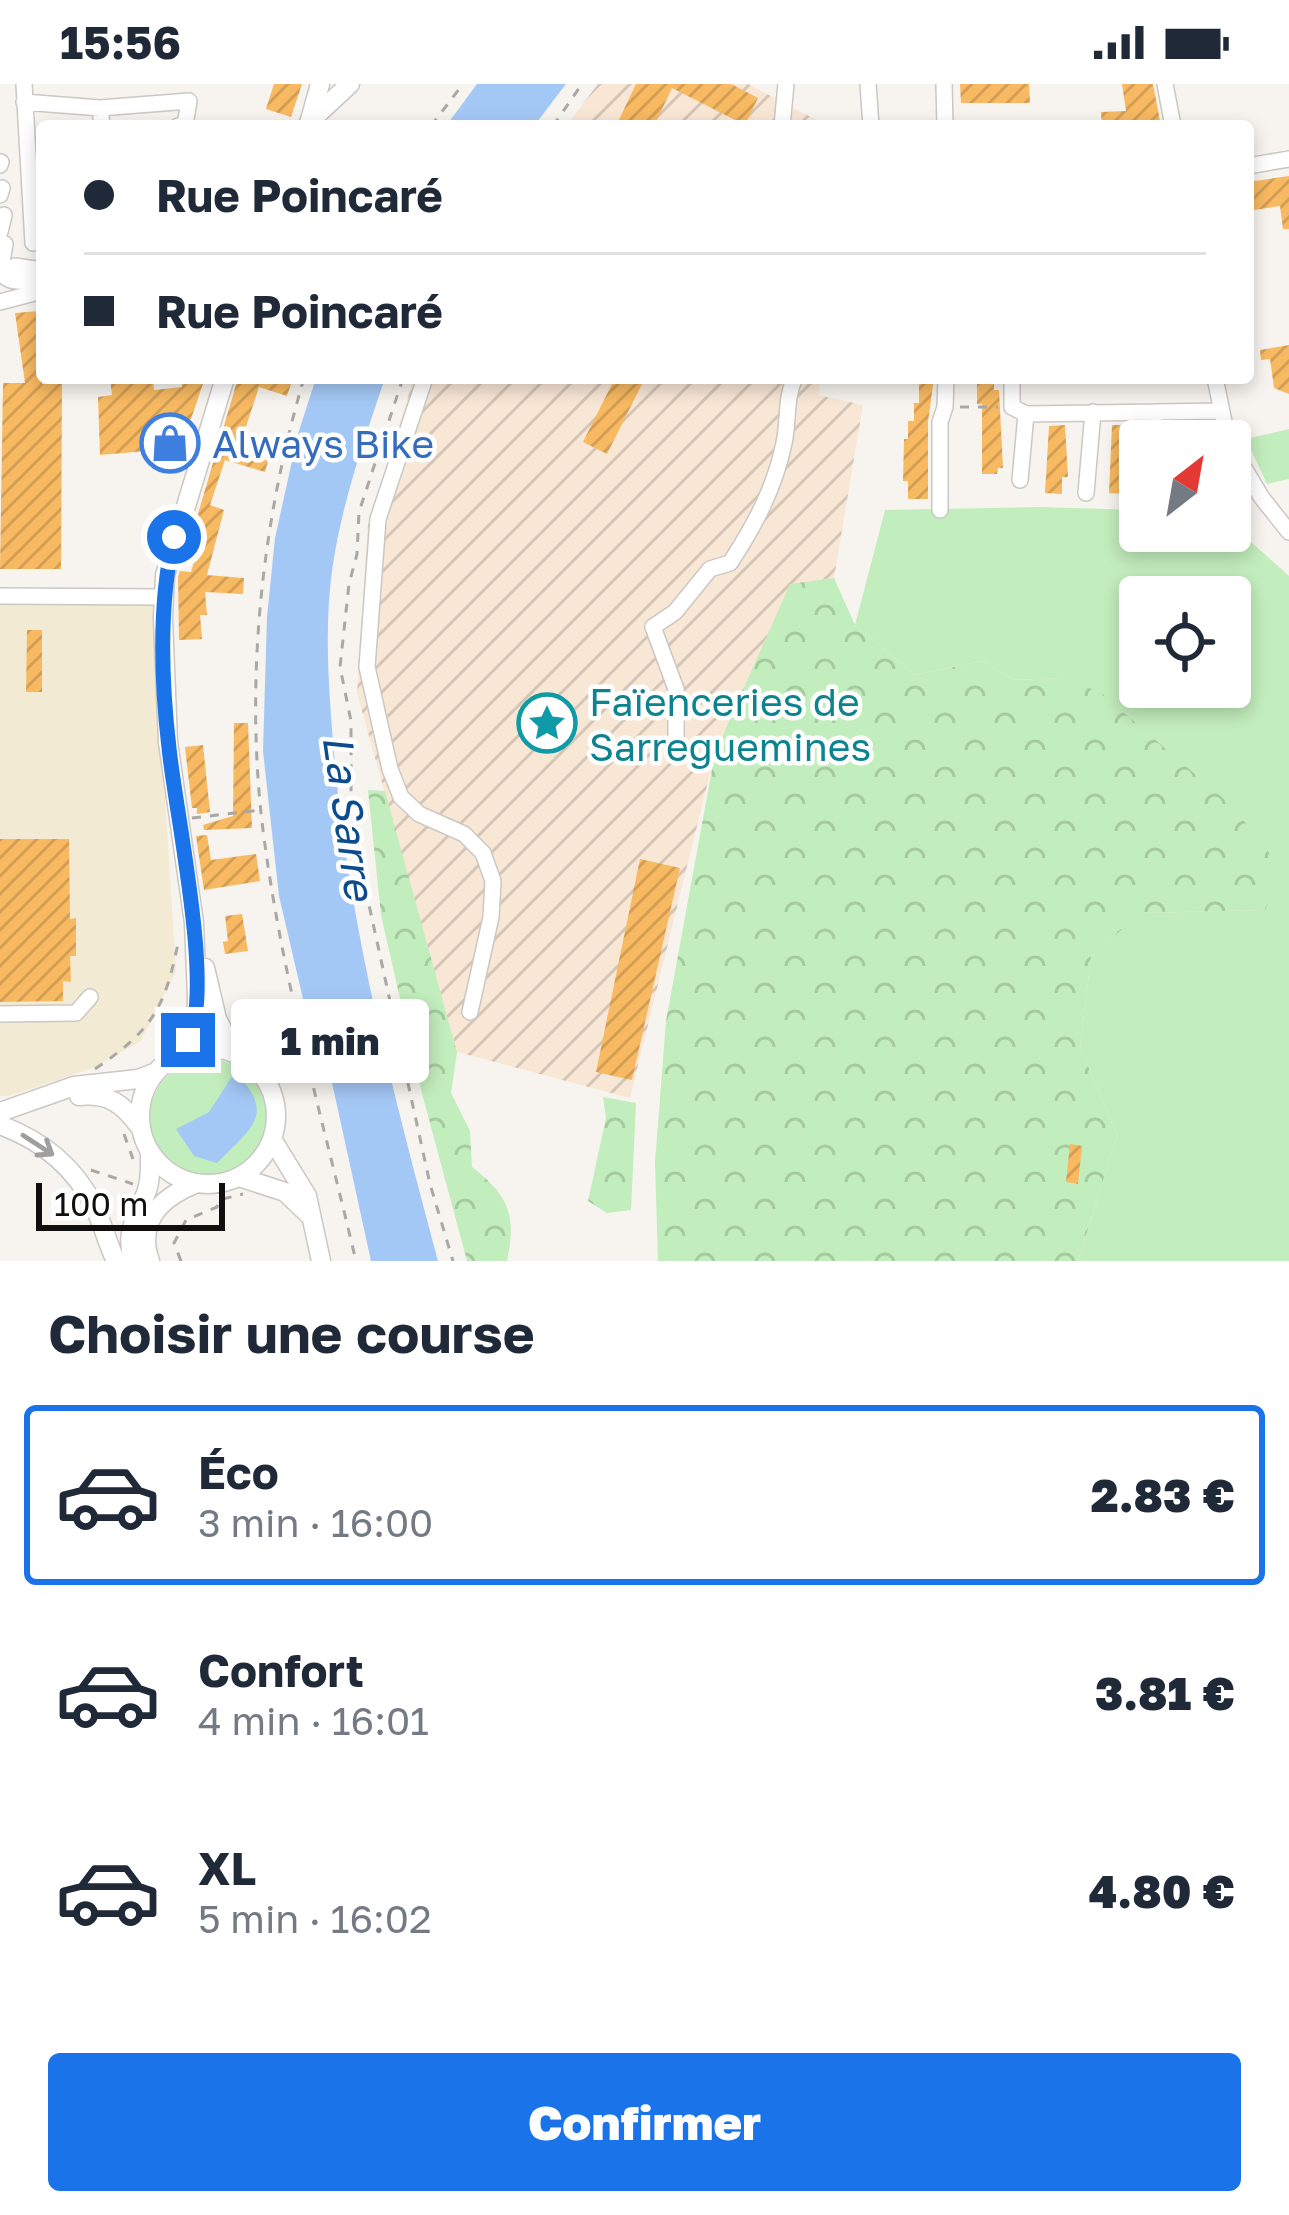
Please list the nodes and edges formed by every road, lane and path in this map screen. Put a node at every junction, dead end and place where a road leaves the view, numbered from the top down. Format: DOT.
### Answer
graph roads {
  1 [pos="320,84"];
  2 [pos="350,84"];
  3 [pos="463,84"];
  4 [pos="582,84"];
  5 [pos="786,84"];
  6 [pos="868,84"];
  7 [pos="944,84"];
  8 [pos="1165,84"];
  9 [pos="24,94"];
  10 [pos="100,108"];
  11 [pos="101,120"];
  12 [pos="188,120"];
  13 [pos="310,120"];
  14 [pos="313,120"];
  15 [pos="436,120"];
  16 [pos="557,120"];
  17 [pos="783,120"];
  18 [pos="871,120"];
  19 [pos="945,120"];
  20 [pos="1172,120"];
  21 [pos="1289,159"];
  22 [pos="11,160"];
  23 [pos="1254,165"];
  24 [pos="12,187"];
  25 [pos="22,230"];
  26 [pos="36,268"];
  27 [pos="5,271"];
  28 [pos="36,293"];
  29 [pos="0,302"];
  30 [pos="223,384"];
  31 [pos="303,384"];
  32 [pos="402,384"];
  33 [pos="422,384"];
  34 [pos="792,384"];
  35 [pos="946,384"];
  36 [pos="1013,384"];
  37 [pos="1216,384"];
  38 [pos="945,407"];
  39 [pos="1019,410"];
  40 [pos="1220,411"];
  41 [pos="1093,412"];
  42 [pos="1155,412"];
  43 [pos="1154,420"];
  44 [pos="1223,420"];
  45 [pos="1020,480"];
  46 [pos="1251,480"];
  47 [pos="1086,494"];
  48 [pos="940,510"];
  49 [pos="1289,532"];
  50 [pos="0,596"];
  51 [pos="164,597"];
  52 [pos="676,739"];
  53 [pos="261,810"];
  54 [pos="178,819"];
  55 [pos="193,917"];
  56 [pos="90,997"];
  57 [pos="470,1012"];
  58 [pos="0,1014"];
  59 [pos="181,1053"];
  60 [pos="235,1054"];
  61 [pos="154,1073"];
  62 [pos="97,1082"];
  63 [pos="1,1116"];
  64 [pos="130,1125"];
  65 [pos="272,1139"];
  66 [pos="149,1153"];
  67 [pos="239,1178"];
  68 [pos="134,1184"];
  69 [pos="195,1184"];
  70 [pos="219,1192"];
  71 [pos="255,1194"];
  72 [pos="308,1214"];
  73 [pos="116,1261"];
  74 [pos="134,1261"];
  75 [pos="150,1261"];
  76 [pos="181,1261"];
  77 [pos="321,1261"];
  78 [pos="356,1261"];
  79 [pos="453,1261"];
  1 -- 13 [label="main road"];
  2 -- 14 [label="main road"];
  3 -- 15 [label="path"];
  4 -- 16 [label="path"];
  5 -- 17 [label="street"];
  6 -- 18 [label="street"];
  7 -- 19 [label="street"];
  8 -- 20 [label="street"];
  9 -- 10 [label="street"];
  9 -- 22 [label="street"];
  10 -- 11 [label="street"];
  10 -- 12 [label="street"];
  21 -- 23 [label="street"];
  22 -- 24 [label="street"];
  24 -- 25 [label="street"];
  25 -- 27 [label="street"];
  26 -- 27 [label="street"];
  28 -- 29 [label="street"];
  30 -- 51 [label="main road"];
  31 -- 53 [label="path"];
  32 -- 79 [label="path"];
  33 -- 57 [label="street"];
  34 -- 52 [label="street"];
  35 -- 38 [label="street"];
  36 -- 39 [label="street"];
  37 -- 40 [label="street"];
  38 -- 39 [label="path"];
  38 -- 48 [label="street"];
  39 -- 41 [label="street"];
  39 -- 45 [label="street"];
  40 -- 42 [label="street"];
  40 -- 44 [label="street"];
  41 -- 42 [label="street"];
  41 -- 47 [label="street"];
  42 -- 43 [label="street"];
  46 -- 49 [label="street"];
  50 -- 51 [label="street"];
  51 -- 54 [label="main road"];
  53 -- 54 [label="path"];
  53 -- 78 [label="path"];
  54 -- 55 [label="main road"];
  55 -- 59 [label="main road"];
  55 -- 60 [label="main road"];
  55 -- 62 [label="path"];
  56 -- 58 [label="street"];
  59 -- 60 [label="main road"];
  59 -- 61 [label="main road"];
  60 -- 65 [label="main road"];
  61 -- 62 [label="main road"];
  61 -- 64 [label="main road"];
  62 -- 63 [label="main road"];
  63 -- 64 [label="main road"];
  63 -- 73 [label="main road, one-way"];
  64 -- 66 [label="main road"];
  64 -- 68 [label="path"];
  65 -- 67 [label="main road"];
  65 -- 72 [label="main road"];
  66 -- 69 [label="main road"];
  66 -- 74 [label="main road"];
  67 -- 70 [label="main road"];
  67 -- 72 [label="main road"];
  69 -- 70 [label="main road"];
  69 -- 75 [label="main road"];
  70 -- 71 [label="path"];
  70 -- 76 [label="path"];
  72 -- 77 [label="main road"];
}
